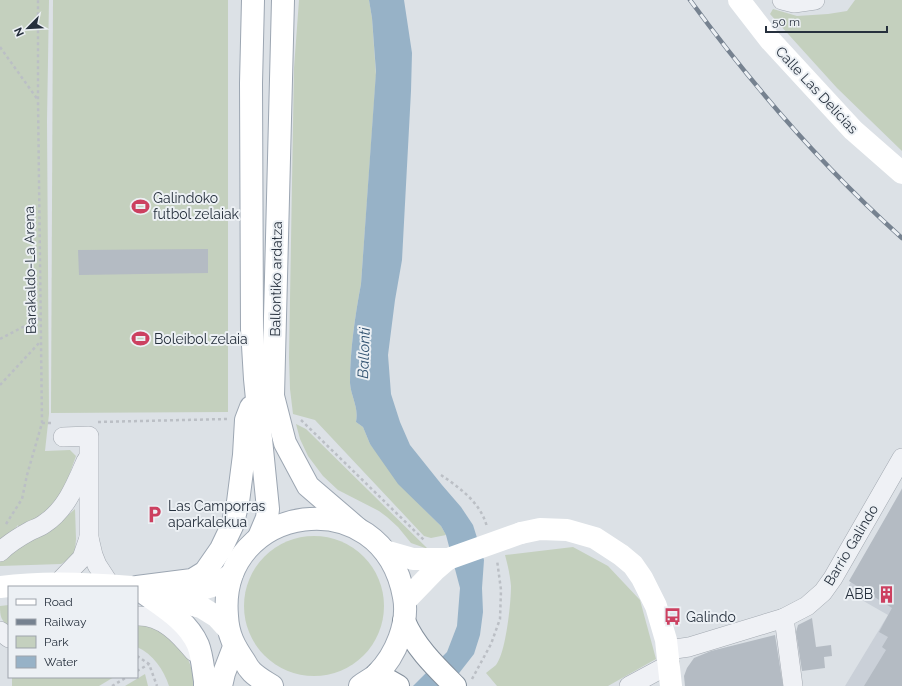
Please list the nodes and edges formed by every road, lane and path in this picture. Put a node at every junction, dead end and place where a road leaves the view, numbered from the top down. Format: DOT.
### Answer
graph roads {
  1 [pos="38,0"];
  2 [pos="252,0"];
  3 [pos="283,0"];
  4 [pos="739,0"];
  5 [pos="782,0"];
  6 [pos="815,0"];
  7 [pos="0,47"];
  8 [pos="38,100"];
  9 [pos="902,173"];
  10 [pos="40,318"];
  11 [pos="0,339"];
  12 [pos="40,342"];
  13 [pos="0,385"];
  14 [pos="256,393"];
  15 [pos="228,419"];
  16 [pos="301,420"];
  17 [pos="96,422"];
  18 [pos="42,423"];
  19 [pos="60,430"];
  20 [pos="89,454"];
  21 [pos="902,458"];
  22 [pos="441,474"];
  23 [pos="357,528"];
  24 [pos="3,529"];
  25 [pos="490,534"];
  26 [pos="259,537"];
  27 [pos="89,538"];
  28 [pos="431,542"];
  29 [pos="385,551"];
  30 [pos="0,552"];
  31 [pos="496,557"];
  32 [pos="448,559"];
  33 [pos="232,574"];
  34 [pos="58,583"];
  35 [pos="10,585"];
  36 [pos="120,586"];
  37 [pos="138,588"];
  38 [pos="138,588"];
  39 [pos="138,588"];
  40 [pos="138,589"];
  41 [pos="405,611"];
  42 [pos="138,616"];
  43 [pos="784,618"];
  44 [pos="0,631"];
  45 [pos="8,637"];
  46 [pos="231,638"];
  47 [pos="138,657"];
  48 [pos="669,657"];
  49 [pos="202,663"];
  50 [pos="149,664"];
  51 [pos="138,670"];
  52 [pos="125,678"];
  53 [pos="368,680"];
  54 [pos="112,686"];
  55 [pos="157,686"];
  56 [pos="205,686"];
  57 [pos="221,686"];
  58 [pos="272,686"];
  59 [pos="398,686"];
  60 [pos="462,686"];
  61 [pos="629,686"];
  62 [pos="671,686"];
  63 [pos="793,686"];
  1 -- 8 [label="path, Barakaldo-La Arena"];
  2 -- 14 [label="main road, Ballontiko ardatza"];
  3 -- 23 [label="main road, Ballontiko ardatza"];
  4 -- 9 [label="main road, Calle Las Delicias"];
  5 -- 6 [label="street"];
  7 -- 8 [label="path"];
  8 -- 10 [label="path, Barakaldo-La Arena"];
  10 -- 11 [label="path"];
  10 -- 12 [label="path, Barakaldo-La Arena"];
  12 -- 13 [label="path"];
  12 -- 18 [label="path, Barakaldo-La Arena"];
  14 -- 26 [label="main road, Ballontiko ardatza"];
  14 -- 37 [label="main road"];
  15 -- 17 [label="path"];
  16 -- 28 [label="path"];
  18 -- 19 [label="path"];
  18 -- 24 [label="path, Barakaldo-La Arena"];
  19 -- 20 [label="street"];
  20 -- 27 [label="street"];
  20 -- 30 [label="street"];
  21 -- 43 [label="street, Barrio Galindo"];
  22 -- 25 [label="path"];
  23 -- 26 [label="main road"];
  23 -- 29 [label="main road"];
  26 -- 33 [label="main road"];
  27 -- 34 [label="street"];
  27 -- 36 [label="street"];
  29 -- 32 [label="main road"];
  29 -- 41 [label="main road"];
  31 -- 60 [label="path"];
  32 -- 41 [label="main road"];
  32 -- 48 [label="main road, bridge"];
  33 -- 38 [label="main road"];
  33 -- 46 [label="main road"];
  34 -- 35 [label="main road"];
  34 -- 36 [label="main road"];
  39 -- 46 [label="main road"];
  40 -- 49 [label="main road"];
  41 -- 53 [label="main road"];
  41 -- 60 [label="main road"];
  42 -- 49 [label="street"];
  43 -- 48 [label="street, Barrio Galindo"];
  43 -- 63 [label="street"];
  44 -- 45 [label="street"];
  46 -- 57 [label="main road"];
  46 -- 58 [label="main road"];
  47 -- 50 [label="path"];
  48 -- 61 [label="street, Barrio Galindo"];
  48 -- 62 [label="main road"];
  49 -- 56 [label="main road"];
  50 -- 51 [label="path"];
  50 -- 55 [label="path"];
  52 -- 54 [label="path"];
  53 -- 59 [label="main road"];
}
